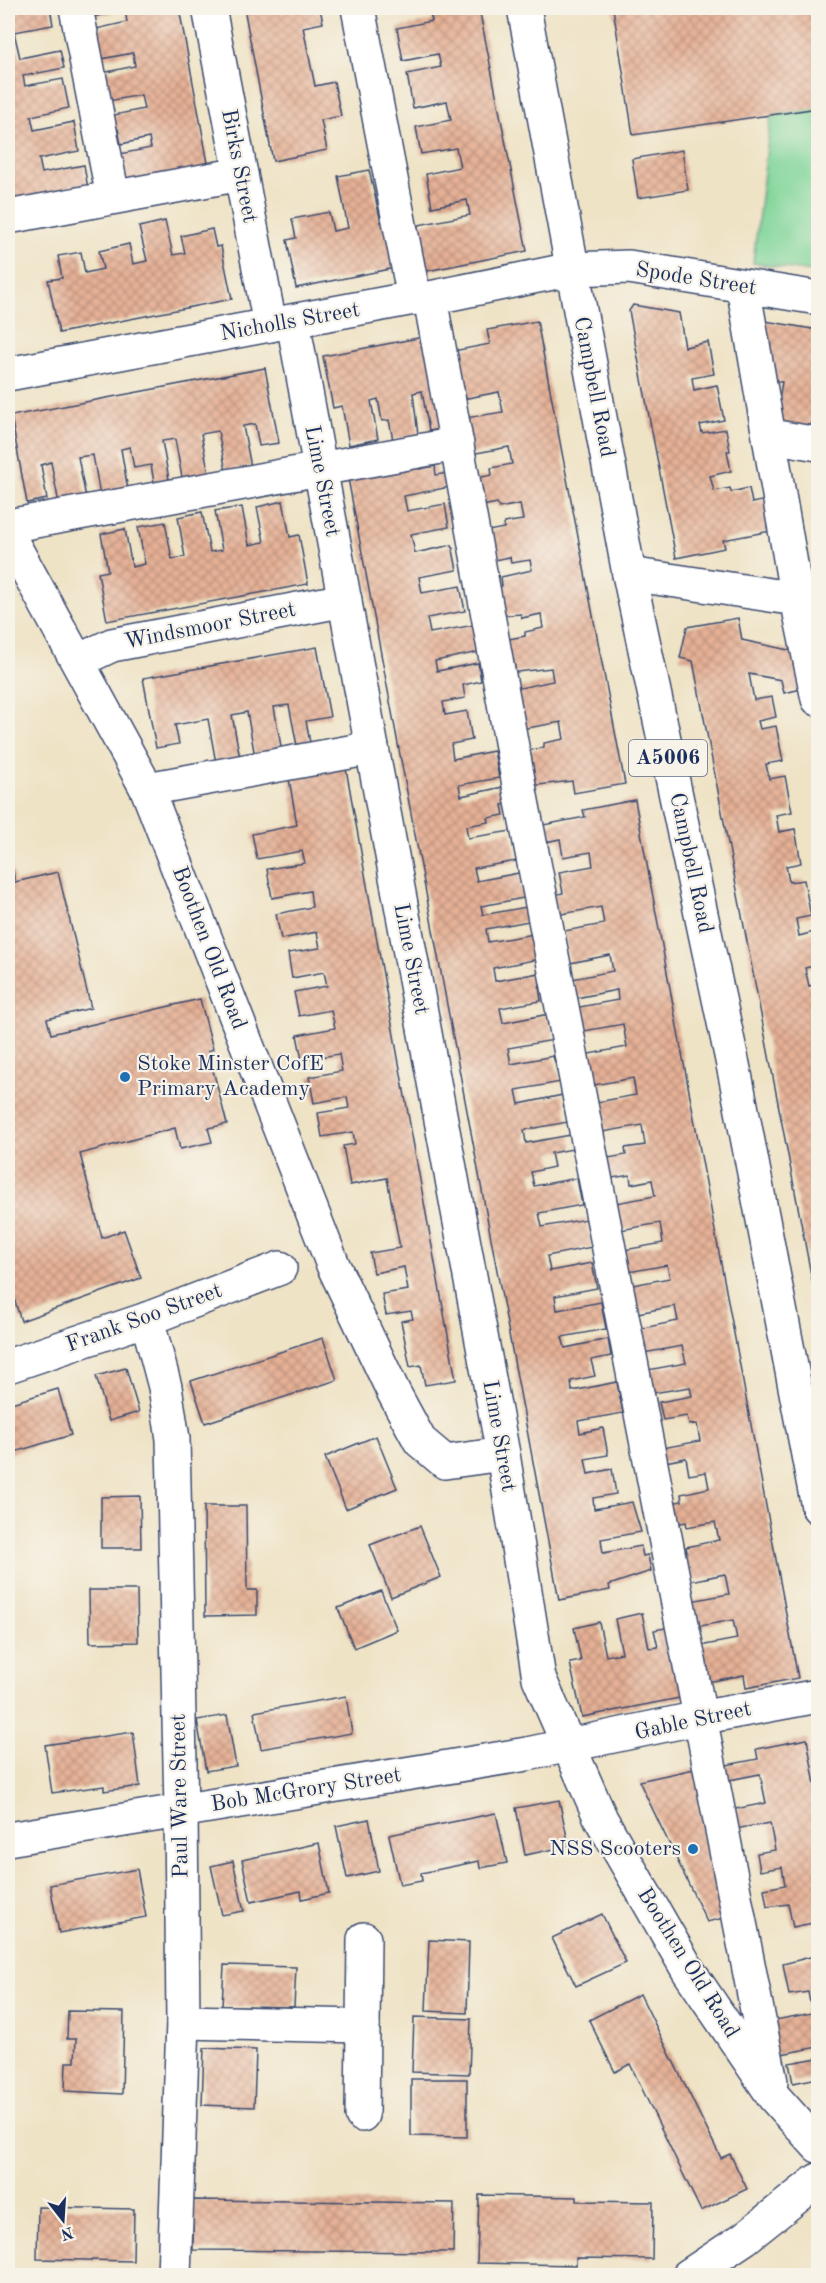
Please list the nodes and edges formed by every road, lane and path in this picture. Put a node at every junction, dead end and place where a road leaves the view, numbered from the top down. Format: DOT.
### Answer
graph roads {
  1 [pos="76,8"];
  2 [pos="209,8"];
  3 [pos="358,8"];
  4 [pos="524,8"];
  5 [pos="241,174"];
  6 [pos="113,197"];
  7 [pos="8,217"];
  8 [pos="572,269"];
  9 [pos="743,286"];
  10 [pos="422,298"];
  11 [pos="819,298"];
  12 [pos="281,324"];
  13 [pos="8,374"];
  14 [pos="771,436"];
  15 [pos="457,444"];
  16 [pos="819,444"];
  17 [pos="320,467"];
  18 [pos="8,526"];
  19 [pos="8,535"];
  20 [pos="629,574"];
  21 [pos="345,600"];
  22 [pos="808,601"];
  23 [pos="78,662"];
  24 [pos="819,699"];
  25 [pos="372,748"];
  26 [pos="147,789"];
  27 [pos="280,1268"];
  28 [pos="147,1319"];
  29 [pos="8,1365"];
  30 [pos="503,1454"];
  31 [pos="819,1507"];
  32 [pos="527,1596"];
  33 [pos="819,1696"];
  34 [pos="699,1718"];
  35 [pos="568,1746"];
  36 [pos="181,1810"];
  37 [pos="8,1839"];
  38 [pos="364,1939"];
  39 [pos="183,2022"];
  40 [pos="363,2026"];
  41 [pos="774,2097"];
  42 [pos="362,2115"];
  43 [pos="819,2146"];
  44 [pos="819,2180"];
  45 [pos="174,2276"];
  46 [pos="687,2276"];
  1 -- 6 [label="street"];
  2 -- 5 [label="street, Birks Street"];
  3 -- 10 [label="street"];
  4 -- 8 [label="street, Campbell Road / A5006"];
  5 -- 6 [label="street"];
  5 -- 12 [label="street, Birks Street"];
  6 -- 7 [label="street"];
  8 -- 9 [label="street, Spode Street"];
  8 -- 10 [label="street, Nicholls Street"];
  8 -- 20 [label="street, Campbell Road / A5006"];
  9 -- 11 [label="street, Spode Street"];
  9 -- 14 [label="street"];
  10 -- 12 [label="street, Nicholls Street"];
  10 -- 15 [label="street"];
  12 -- 13 [label="street, Nicholls Street"];
  12 -- 17 [label="street, Lime Street"];
  14 -- 16 [label="street"];
  14 -- 22 [label="street"];
  15 -- 17 [label="street"];
  15 -- 34 [label="street"];
  17 -- 18 [label="street"];
  17 -- 21 [label="street, Lime Street"];
  19 -- 23 [label="street, Boothen Old Road"];
  20 -- 22 [label="street"];
  20 -- 31 [label="street, Campbell Road / A5006"];
  21 -- 23 [label="street, Windsmoor Street"];
  21 -- 25 [label="street, Lime Street"];
  22 -- 24 [label="street"];
  23 -- 26 [label="street, Boothen Old Road"];
  25 -- 26 [label="street"];
  25 -- 30 [label="street, Lime Street"];
  26 -- 30 [label="street, Boothen Old Road"];
  27 -- 28 [label="street, Frank Soo Street"];
  28 -- 29 [label="street, Frank Soo Street"];
  28 -- 36 [label="street, Paul Ware Street"];
  30 -- 32 [label="street, Lime Street"];
  32 -- 35 [label="street, Boothen Old Road"];
  33 -- 34 [label="street, Gable Street"];
  34 -- 35 [label="street, Gable Street"];
  34 -- 41 [label="street"];
  35 -- 36 [label="street, Bob McGrory Street"];
  35 -- 41 [label="street, Boothen Old Road"];
  36 -- 37 [label="street, Bob McGrory Street"];
  36 -- 39 [label="street, Paul Ware Street"];
  38 -- 40 [label="street"];
  39 -- 40 [label="street"];
  39 -- 45 [label="street, Paul Ware Street"];
  40 -- 42 [label="street"];
  41 -- 43 [label="street, Boothen Old Road"];
  44 -- 46 [label="street"];
}
